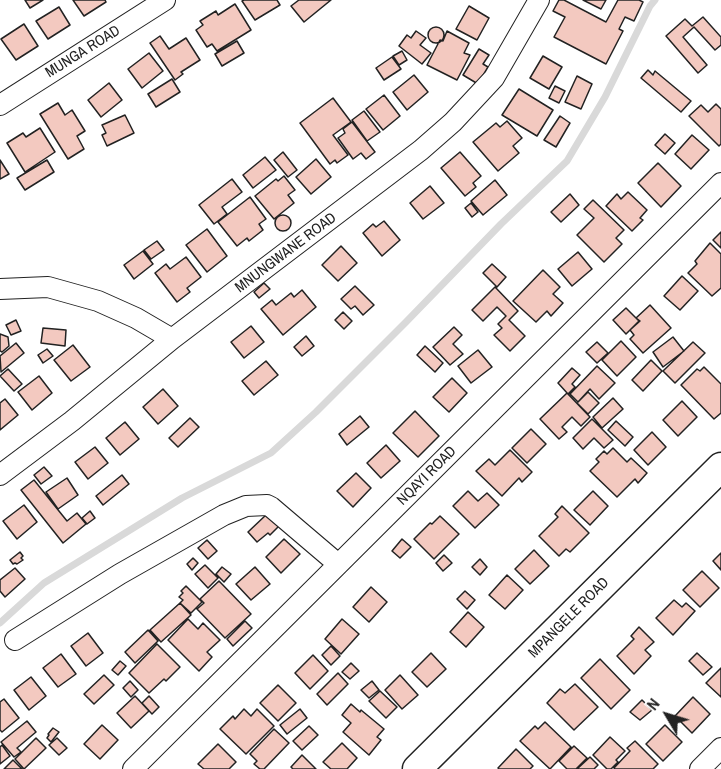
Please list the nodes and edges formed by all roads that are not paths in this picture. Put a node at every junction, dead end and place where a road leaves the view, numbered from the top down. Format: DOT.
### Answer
graph roads {
  1 [pos="165,0"];
  2 [pos="538,0"];
  3 [pos="0,105"];
  4 [pos="721,183"];
  5 [pos="0,289"];
  6 [pos="172,339"];
  7 [pos="721,467"];
  8 [pos="0,475"];
  9 [pos="338,564"];
  10 [pos="15,640"];
  11 [pos="721,748"];
  12 [pos="133,769"];
  13 [pos="417,769"];
  14 [pos="700,769"];
  1 -- 3 [label="street, MUNGA ROAD"];
  2 -- 6 [label="street, MNUNGWANE ROAD"];
  4 -- 9 [label="street, NQAYI ROAD"];
  5 -- 6 [label="street"];
  6 -- 8 [label="street, MNUNGWANE ROAD"];
  7 -- 13 [label="street, MPANGELE ROAD"];
  9 -- 10 [label="street"];
  9 -- 12 [label="street, NQAYI ROAD"];
  11 -- 14 [label="street"];
}
